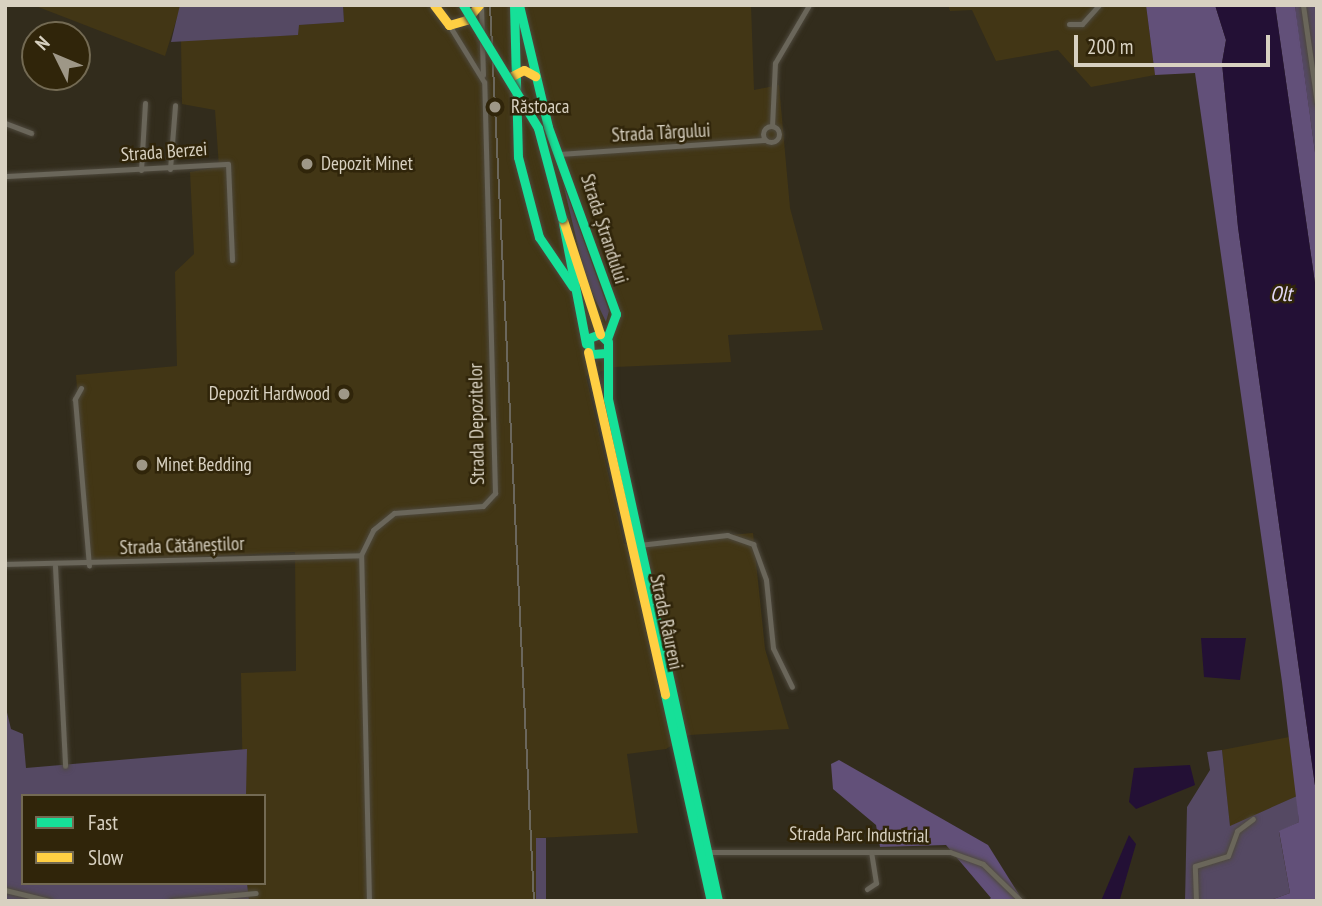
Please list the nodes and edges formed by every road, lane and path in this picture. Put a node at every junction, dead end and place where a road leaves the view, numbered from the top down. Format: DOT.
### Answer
graph roads {
  1 [pos="434,5"];
  2 [pos="463,5"];
  3 [pos="480,5"];
  4 [pos="517,5"];
  5 [pos="808,5"];
  6 [pos="1099,5"];
  7 [pos="1303,5"];
  8 [pos="449,24"];
  9 [pos="1069,24"];
  10 [pos="512,76"];
  11 [pos="536,78"];
  12 [pos="484,82"];
  13 [pos="145,103"];
  14 [pos="1317,103"];
  15 [pos="175,105"];
  16 [pos="5,123"];
  17 [pos="772,126"];
  18 [pos="31,133"];
  19 [pos="765,140"];
  20 [pos="558,154"];
  21 [pos="170,169"];
  22 [pos="141,170"];
  23 [pos="5,176"];
  24 [pos="562,218"];
  25 [pos="232,260"];
  26 [pos="573,287"];
  27 [pos="603,337"];
  28 [pos="587,348"];
  29 [pos="606,353"];
  30 [pos="81,388"];
  31 [pos="639,545"];
  32 [pos="361,555"];
  33 [pos="5,564"];
  34 [pos="89,565"];
  35 [pos="55,566"];
  36 [pos="792,687"];
  37 [pos="65,766"];
  38 [pos="1252,819"];
  39 [pos="695,829"];
  40 [pos="707,852"];
  41 [pos="871,852"];
  42 [pos="706,881"];
  43 [pos="867,889"];
  44 [pos="5,890"];
  45 [pos="256,893"];
  46 [pos="50,901"];
  47 [pos="171,901"];
  48 [pos="369,901"];
  49 [pos="711,901"];
  50 [pos="718,901"];
  51 [pos="1021,901"];
  52 [pos="1196,901"];
  1 -- 8 [label="main road"];
  2 -- 24 [label="main road, bridge"];
  3 -- 8 [label="main road"];
  3 -- 12 [label="street"];
  4 -- 10 [label="main road"];
  4 -- 11 [label="main road, Strada Ștrandului"];
  5 -- 17 [label="street"];
  6 -- 9 [label="street"];
  7 -- 14 [label="street"];
  8 -- 12 [label="street, Strada Depozitelor"];
  10 -- 11 [label="main road"];
  10 -- 26 [label="main road"];
  11 -- 20 [label="main road, Strada Ștrandului"];
  12 -- 32 [label="street, Strada Depozitelor"];
  13 -- 22 [label="street"];
  15 -- 21 [label="street"];
  16 -- 18 [label="street"];
  17 -- 19 [label="street"];
  17 -- 19 [label="street"];
  19 -- 20 [label="street, Strada Târgului"];
  20 -- 27 [label="main road, Strada Ștrandului"];
  21 -- 22 [label="street, Strada Berzei"];
  21 -- 25 [label="street, Strada Berzei"];
  22 -- 23 [label="street, Strada Berzei"];
  24 -- 26 [label="main road, Strada Râureni"];
  24 -- 27 [label="main road"];
  26 -- 28 [label="main road, Strada Râureni"];
  27 -- 28 [label="main road"];
  27 -- 29 [label="main road, Strada Ștrandului"];
  28 -- 29 [label="main road"];
  28 -- 39 [label="main road, Strada Râureni"];
  29 -- 31 [label="main road, Strada Râureni"];
  30 -- 34 [label="street"];
  31 -- 36 [label="street"];
  31 -- 40 [label="main road, Strada Râureni"];
  32 -- 34 [label="street, Strada Cătăneștilor"];
  32 -- 48 [label="street"];
  33 -- 35 [label="street, Strada Cătăneștilor"];
  34 -- 35 [label="street, Strada Cătăneștilor"];
  35 -- 37 [label="street"];
  38 -- 52 [label="street"];
  39 -- 40 [label="street"];
  39 -- 42 [label="main road, Strada Râureni"];
  40 -- 41 [label="street, Strada Parc Industrial"];
  40 -- 42 [label="street"];
  40 -- 50 [label="main road, Strada Râureni"];
  41 -- 43 [label="street"];
  41 -- 51 [label="street, Strada Parc Industrial"];
  42 -- 49 [label="main road, Strada Râureni"];
  44 -- 46 [label="street"];
  45 -- 47 [label="street"];
}
